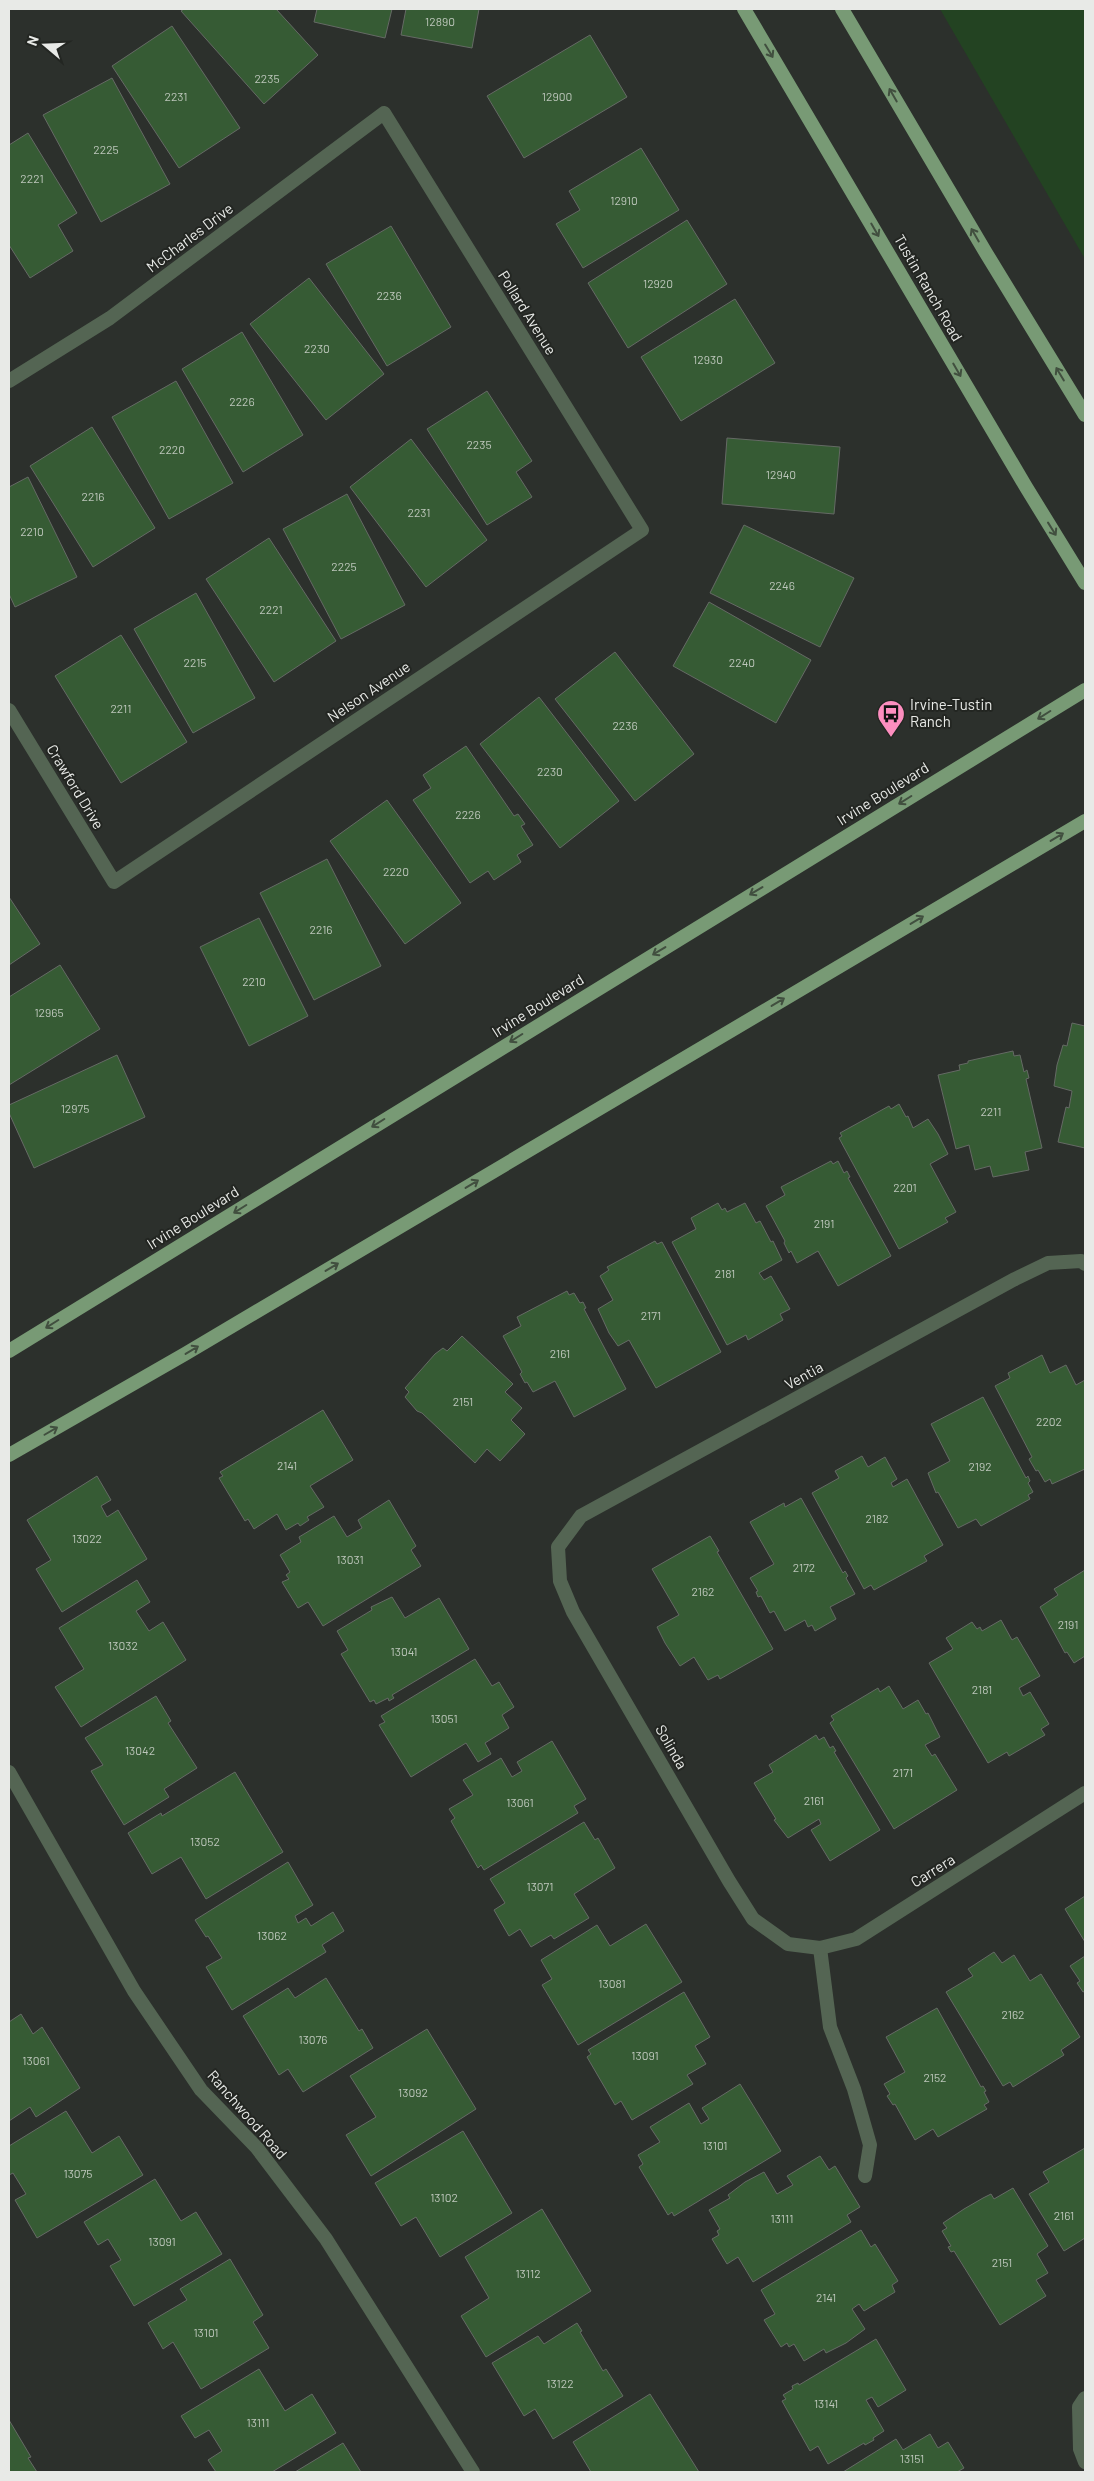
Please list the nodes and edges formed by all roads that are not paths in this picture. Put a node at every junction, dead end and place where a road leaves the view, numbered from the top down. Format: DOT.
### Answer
graph roads {
  1 [pos="744,9"];
  2 [pos="842,9"];
  3 [pos="384,114"];
  4 [pos="9,381"];
  5 [pos="1085,415"];
  6 [pos="642,530"];
  7 [pos="1085,583"];
  8 [pos="1085,690"];
  9 [pos="9,710"];
  10 [pos="1085,821"];
  11 [pos="114,882"];
  12 [pos="1083,1263"];
  13 [pos="9,1351"];
  14 [pos="9,1455"];
  15 [pos="558,1548"];
  16 [pos="9,1772"];
  17 [pos="1085,1794"];
  18 [pos="788,1944"];
  19 [pos="820,1948"];
  20 [pos="865,2176"];
  21 [pos="1082,2402"];
  22 [pos="1085,2462"];
  23 [pos="473,2472"];
  1 -- 7 [label="main road, Tustin Ranch Road, one-way"];
  5 -- 2 [label="main road, one-way"];
  3 -- 4 [label="street, McCharles Drive"];
  3 -- 6 [label="street, Pollard Avenue"];
  6 -- 11 [label="street, Nelson Avenue"];
  8 -- 13 [label="main road, Irvine Boulevard, one-way"];
  9 -- 11 [label="street, Crawford Drive"];
  14 -- 10 [label="main road, one-way"];
  12 -- 15 [label="street, Ventia"];
  15 -- 18 [label="street, Solinda"];
  16 -- 23 [label="street, Ranchwood Road"];
  17 -- 19 [label="street, Carrera"];
  18 -- 19 [label="street, Carrera"];
  19 -- 20 [label="street"];
  21 -- 22 [label="street"];
}
